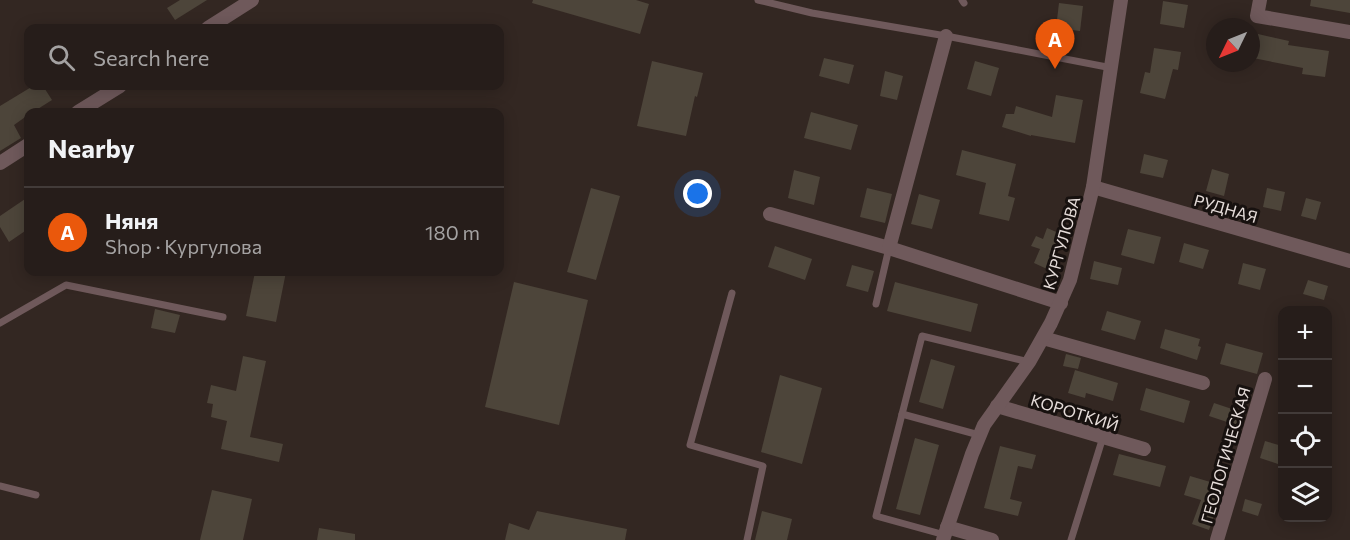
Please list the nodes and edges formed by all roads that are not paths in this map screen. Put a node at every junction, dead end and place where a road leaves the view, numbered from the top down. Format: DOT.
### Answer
graph roads {
  1 [pos="252,0"];
  2 [pos="758,0"];
  3 [pos="1121,0"];
  4 [pos="1260,0"];
  5 [pos="214,24"];
  6 [pos="1350,32"];
  7 [pos="946,36"];
  8 [pos="1112,68"];
  9 [pos="114,90"];
  10 [pos="84,108"];
  11 [pos="24,148"];
  12 [pos="0,163"];
  13 [pos="1094,187"];
  14 [pos="770,214"];
  15 [pos="889,248"];
  16 [pos="1350,261"];
  17 [pos="732,293"];
  18 [pos="1061,303"];
  19 [pos="876,304"];
  20 [pos="223,317"];
  21 [pos="0,323"];
  22 [pos="1043,338"];
  23 [pos="1029,362"];
  24 [pos="1265,379"];
  25 [pos="1203,384"];
  26 [pos="997,405"];
  27 [pos="902,414"];
  28 [pos="979,435"];
  29 [pos="1103,437"];
  30 [pos="1144,449"];
  31 [pos="0,486"];
  32 [pos="36,495"];
  33 [pos="945,534"];
  34 [pos="747,540"];
  35 [pos="992,540"];
  36 [pos="1071,540"];
  37 [pos="1217,540"];
  1 -- 5 [label="street"];
  2 -- 7 [label="lane"];
  3 -- 8 [label="street, КУРГУЛОВА"];
  4 -- 6 [label="street"];
  7 -- 8 [label="lane"];
  7 -- 15 [label="street"];
  8 -- 13 [label="street, КУРГУЛОВА"];
  9 -- 10 [label="street"];
  11 -- 12 [label="street"];
  13 -- 16 [label="street, РУДНАЯ"];
  13 -- 18 [label="street, КУРГУЛОВА"];
  14 -- 15 [label="street"];
  15 -- 18 [label="street"];
  15 -- 19 [label="lane"];
  17 -- 34 [label="lane"];
  18 -- 22 [label="street, КУРГУЛОВА"];
  20 -- 21 [label="lane"];
  22 -- 23 [label="street, КУРГУЛОВА"];
  22 -- 25 [label="street"];
  23 -- 26 [label="street, КУРГУЛОВА"];
  23 -- 27 [label="lane"];
  24 -- 37 [label="street, ГЕОЛОГИЧЕСКАЯ"];
  26 -- 28 [label="street, КУРГУЛОВА"];
  26 -- 29 [label="street, КОРОТКИЙ"];
  27 -- 28 [label="lane"];
  27 -- 33 [label="lane"];
  28 -- 33 [label="street, КУРГУЛОВА"];
  29 -- 30 [label="street, КОРОТКИЙ"];
  29 -- 36 [label="lane"];
  31 -- 32 [label="lane"];
  33 -- 35 [label="street"];
}
